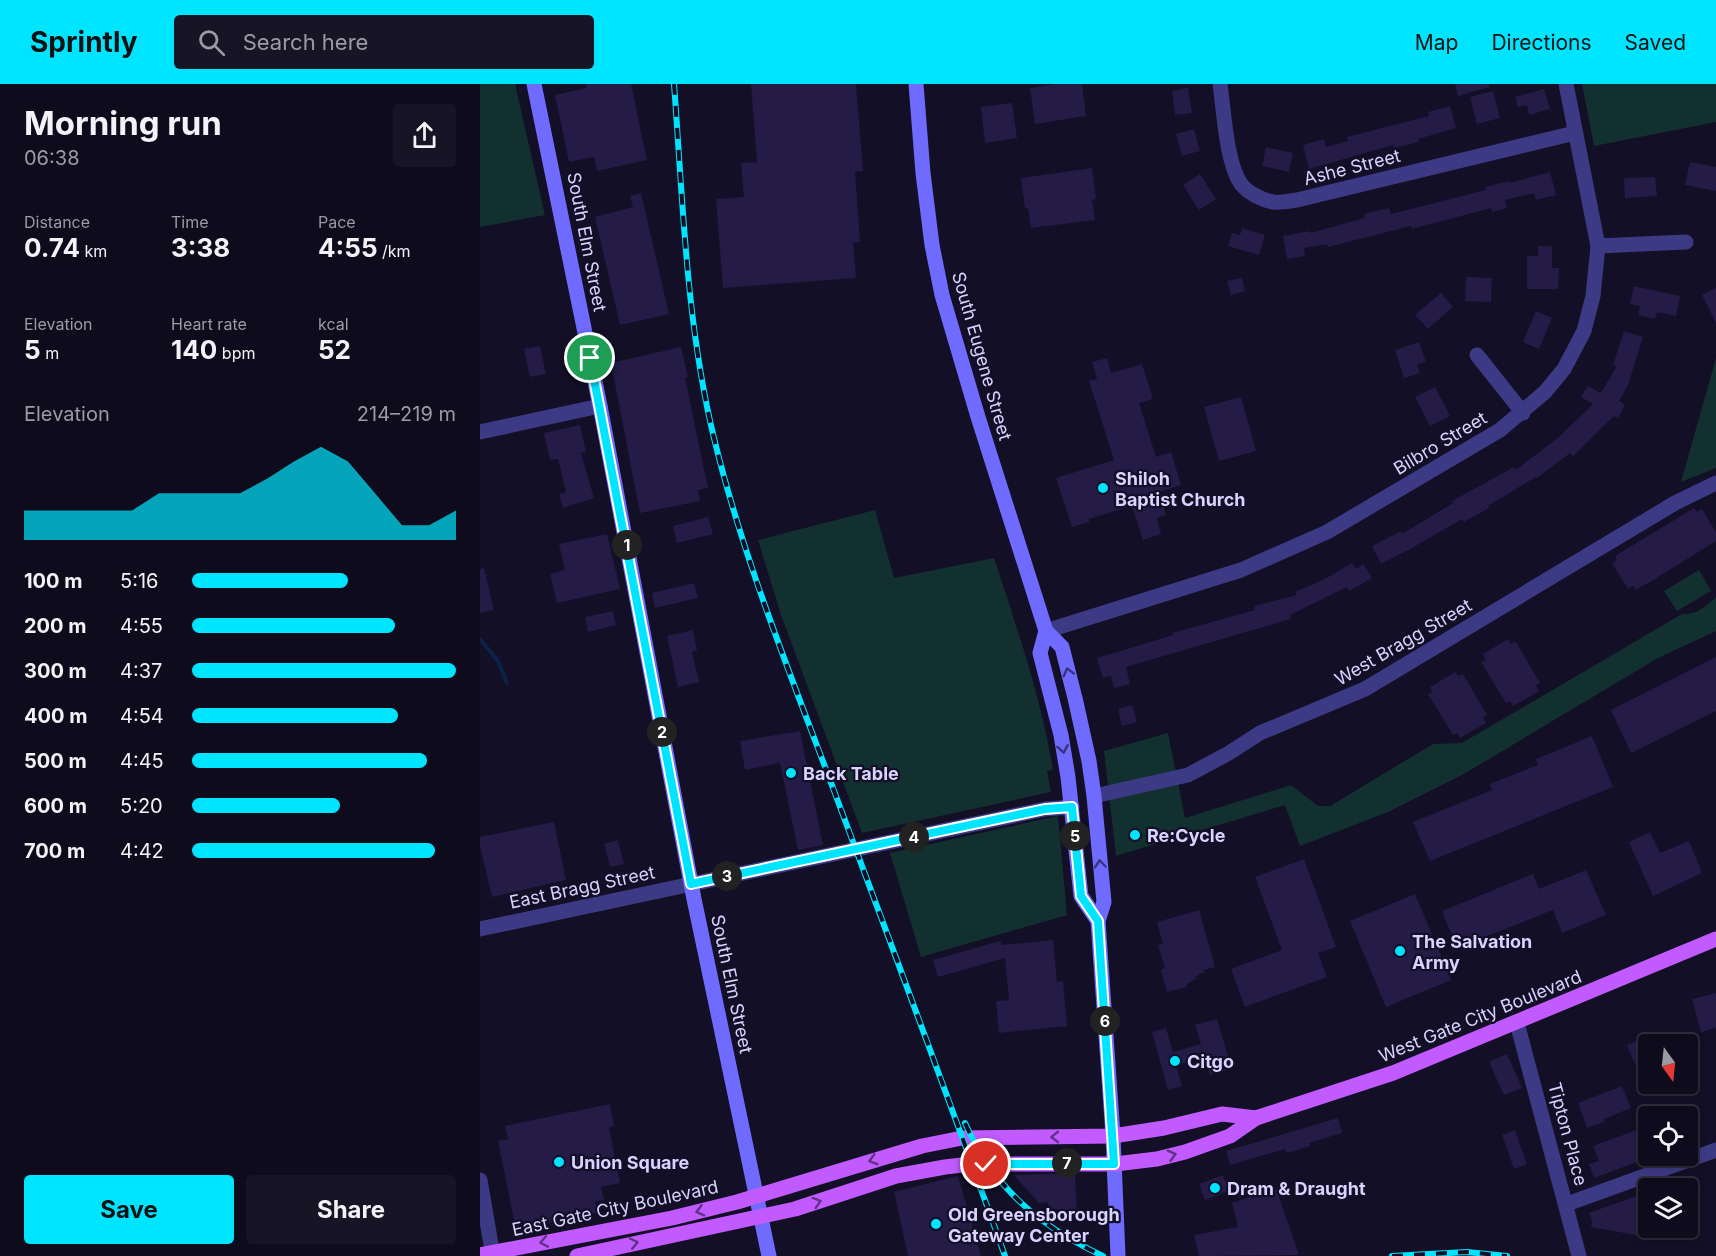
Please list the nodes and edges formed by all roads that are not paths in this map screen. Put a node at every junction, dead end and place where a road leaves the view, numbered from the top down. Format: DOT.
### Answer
graph roads {
  1 [pos="534,84"];
  2 [pos="916,84"];
  3 [pos="1221,84"];
  4 [pos="1566,84"];
  5 [pos="1575,133"];
  6 [pos="1686,242"];
  7 [pos="1598,246"];
  8 [pos="1477,355"];
  9 [pos="600,406"];
  10 [pos="1523,413"];
  11 [pos="480,432"];
  12 [pos="1716,483"];
  13 [pos="1046,631"];
  14 [pos="1094,796"];
  15 [pos="1072,807"];
  16 [pos="691,884"];
  17 [pos="1098,921"];
  18 [pos="480,929"];
  19 [pos="1716,939"];
  20 [pos="1517,1023"];
  21 [pos="1256,1119"];
  22 [pos="1113,1136"];
  23 [pos="1716,1150"];
  24 [pos="1114,1164"];
  25 [pos="480,1180"];
  26 [pos="757,1198"];
  27 [pos="1567,1204"];
  28 [pos="760,1217"];
  29 [pos="488,1254"];
  30 [pos="577,1256"];
  31 [pos="769,1256"];
  32 [pos="1118,1256"];
  33 [pos="1579,1256"];
  1 -- 9 [label="main road, South Elm Street"];
  2 -- 13 [label="main road, South Eugene Street"];
  3 -- 5 [label="street, Ashe Street"];
  4 -- 5 [label="street, Bilbro Street"];
  5 -- 7 [label="street, Bilbro Street"];
  6 -- 7 [label="street"];
  7 -- 10 [label="street, Bilbro Street"];
  8 -- 10 [label="street"];
  9 -- 11 [label="street"];
  9 -- 16 [label="main road, South Elm Street"];
  10 -- 13 [label="street, Bilbro Street"];
  12 -- 14 [label="street, West Bragg Street"];
  14 -- 13 [label="main road, South Eugene Street, one-way"];
  13 -- 15 [label="main road, South Eugene Street, one-way"];
  17 -- 14 [label="main road, South Eugene Street, one-way"];
  15 -- 16 [label="street"];
  15 -- 17 [label="main road, South Eugene Street"];
  16 -- 18 [label="street, East Bragg Street"];
  16 -- 26 [label="main road, South Elm Street"];
  17 -- 22 [label="main road, South Eugene Street"];
  19 -- 20 [label="main road, West Gate City Boulevard"];
  20 -- 21 [label="main road, West Gate City Boulevard"];
  20 -- 27 [label="street, Tipton Place"];
  21 -- 22 [label="main road, West Gate City Boulevard"];
  24 -- 21 [label="main road, West Gate City Boulevard, one-way"];
  22 -- 24 [label="main road, South Eugene Street"];
  22 -- 26 [label="main road, West Gate City Boulevard, one-way"];
  23 -- 27 [label="street"];
  28 -- 24 [label="main road, West Gate City Boulevard, one-way"];
  24 -- 32 [label="main road, South Eugene Street"];
  25 -- 29 [label="street"];
  26 -- 28 [label="main road, South Elm Street"];
  26 -- 29 [label="main road, East Gate City Boulevard, one-way"];
  27 -- 33 [label="street, Tipton Place"];
  30 -- 28 [label="main road, one-way"];
  28 -- 31 [label="main road, South Elm Street"];
}
